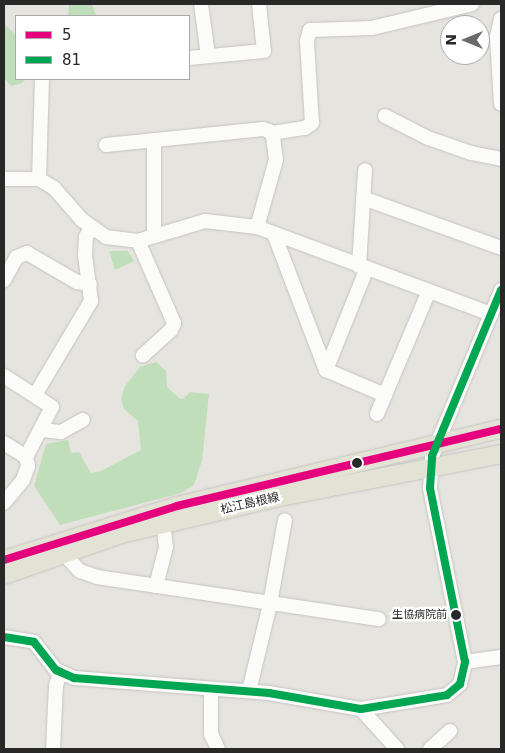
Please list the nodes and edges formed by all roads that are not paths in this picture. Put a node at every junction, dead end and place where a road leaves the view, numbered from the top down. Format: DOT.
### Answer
graph roads {
  1 [pos="201,4"];
  2 [pos="259,4"];
  3 [pos="472,4"];
  4 [pos="501,19"];
  5 [pos="208,56"];
  6 [pos="190,58"];
  7 [pos="42,80"];
  8 [pos="501,104"];
  9 [pos="385,116"];
  10 [pos="272,133"];
  11 [pos="154,140"];
  12 [pos="106,145"];
  13 [pos="501,159"];
  14 [pos="365,170"];
  15 [pos="39,179"];
  16 [pos="4,180"];
  17 [pos="363,198"];
  18 [pos="257,227"];
  19 [pos="91,228"];
  20 [pos="274,234"];
  21 [pos="154,236"];
  22 [pos="138,241"];
  23 [pos="501,248"];
  24 [pos="363,267"];
  25 [pos="4,280"];
  26 [pos="90,284"];
  27 [pos="501,290"];
  28 [pos="429,291"];
  29 [pos="491,314"];
  30 [pos="142,355"];
  31 [pos="326,370"];
  32 [pos="4,376"];
  33 [pos="36,395"];
  34 [pos="385,395"];
  35 [pos="377,414"];
  36 [pos="83,420"];
  37 [pos="501,429"];
  38 [pos="42,430"];
  39 [pos="4,443"];
  40 [pos="436,446"];
  41 [pos="501,454"];
  42 [pos="26,456"];
  43 [pos="431,468"];
  44 [pos="4,503"];
  45 [pos="285,520"];
  46 [pos="163,524"];
  47 [pos="63,553"];
  48 [pos="6,564"];
  49 [pos="156,586"];
  50 [pos="270,604"];
  51 [pos="379,619"];
  52 [pos="4,637"];
  53 [pos="501,657"];
  54 [pos="465,662"];
  55 [pos="60,674"];
  56 [pos="211,689"];
  57 [pos="249,691"];
  58 [pos="361,709"];
  59 [pos="450,731"];
  60 [pos="53,749"];
  61 [pos="218,749"];
  62 [pos="397,749"];
  63 [pos="430,749"];
  1 -- 5 [label="street"];
  2 -- 5 [label="street"];
  3 -- 10 [label="street"];
  4 -- 8 [label="street"];
  5 -- 6 [label="street"];
  7 -- 15 [label="street"];
  9 -- 13 [label="street"];
  10 -- 11 [label="street"];
  10 -- 18 [label="street"];
  11 -- 12 [label="street"];
  11 -- 21 [label="street"];
  14 -- 17 [label="street"];
  15 -- 16 [label="street"];
  15 -- 19 [label="street"];
  17 -- 23 [label="street"];
  17 -- 24 [label="street"];
  18 -- 20 [label="street"];
  18 -- 21 [label="street"];
  19 -- 22 [label="street"];
  19 -- 26 [label="street"];
  20 -- 24 [label="street"];
  20 -- 31 [label="street"];
  21 -- 22 [label="street"];
  22 -- 30 [label="street"];
  24 -- 28 [label="street"];
  24 -- 31 [label="street"];
  25 -- 26 [label="street"];
  26 -- 33 [label="street"];
  27 -- 29 [label="street"];
  28 -- 29 [label="street"];
  28 -- 34 [label="street"];
  29 -- 40 [label="street"];
  31 -- 34 [label="street"];
  32 -- 33 [label="street"];
  33 -- 38 [label="street"];
  34 -- 35 [label="street"];
  36 -- 38 [label="street"];
  37 -- 40 [label="main road, 松江島根線"];
  38 -- 42 [label="street"];
  39 -- 42 [label="street"];
  40 -- 43 [label="street"];
  40 -- 48 [label="main road, 松江島根線"];
  41 -- 43 [label="main road, 松江島根線"];
  42 -- 44 [label="street"];
  43 -- 46 [label="main road, 松江島根線"];
  43 -- 54 [label="street"];
  45 -- 50 [label="street"];
  46 -- 47 [label="main road, 松江島根線"];
  46 -- 49 [label="street"];
  47 -- 48 [label="main road, 松江島根線"];
  47 -- 49 [label="street"];
  49 -- 50 [label="street"];
  50 -- 51 [label="street"];
  50 -- 57 [label="street"];
  52 -- 55 [label="street"];
  53 -- 54 [label="street"];
  54 -- 58 [label="street"];
  55 -- 56 [label="street"];
  55 -- 60 [label="street"];
  56 -- 57 [label="street"];
  56 -- 61 [label="street"];
  57 -- 58 [label="street"];
  58 -- 62 [label="street"];
  59 -- 63 [label="street"];
}
